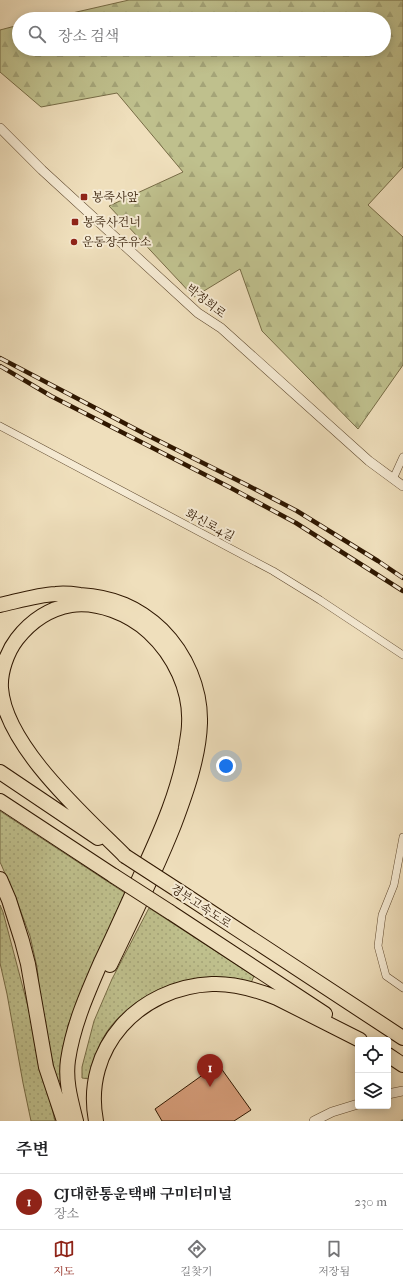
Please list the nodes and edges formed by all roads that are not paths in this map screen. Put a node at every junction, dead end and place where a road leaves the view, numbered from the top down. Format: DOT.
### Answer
graph roads {
  1 [pos="0,128"];
  2 [pos="0,426"];
  3 [pos="403,457"];
  4 [pos="392,479"];
  5 [pos="403,486"];
  6 [pos="0,605"];
  7 [pos="403,655"];
  8 [pos="0,772"];
  9 [pos="0,801"];
  10 [pos="403,837"];
  11 [pos="125,856"];
  12 [pos="0,879"];
  13 [pos="403,988"];
  14 [pos="355,1037"];
  15 [pos="360,1037"];
  16 [pos="403,1038"];
  17 [pos="403,1091"];
  18 [pos="391,1093"];
  19 [pos="355,1105"];
  20 [pos="64,1121"];
  21 [pos="76,1121"];
  22 [pos="83,1121"];
  23 [pos="96,1121"];
  24 [pos="314,1121"];
  1 -- 4 [label="street, 박정희로"];
  2 -- 7 [label="street, 화신로4길"];
  3 -- 4 [label="street"];
  4 -- 5 [label="street, 박정희로"];
  6 -- 22 [label="highway"];
  8 -- 11 [label="highway, 경부고속도로"];
  9 -- 15 [label="highway, 경부고속도로, bridge"];
  10 -- 13 [label="street"];
  11 -- 16 [label="highway, 경부고속도로, bridge"];
  11 -- 21 [label="highway"];
  12 -- 20 [label="highway"];
  14 -- 23 [label="highway"];
  17 -- 18 [label="street"];
  19 -- 24 [label="street"];
}
